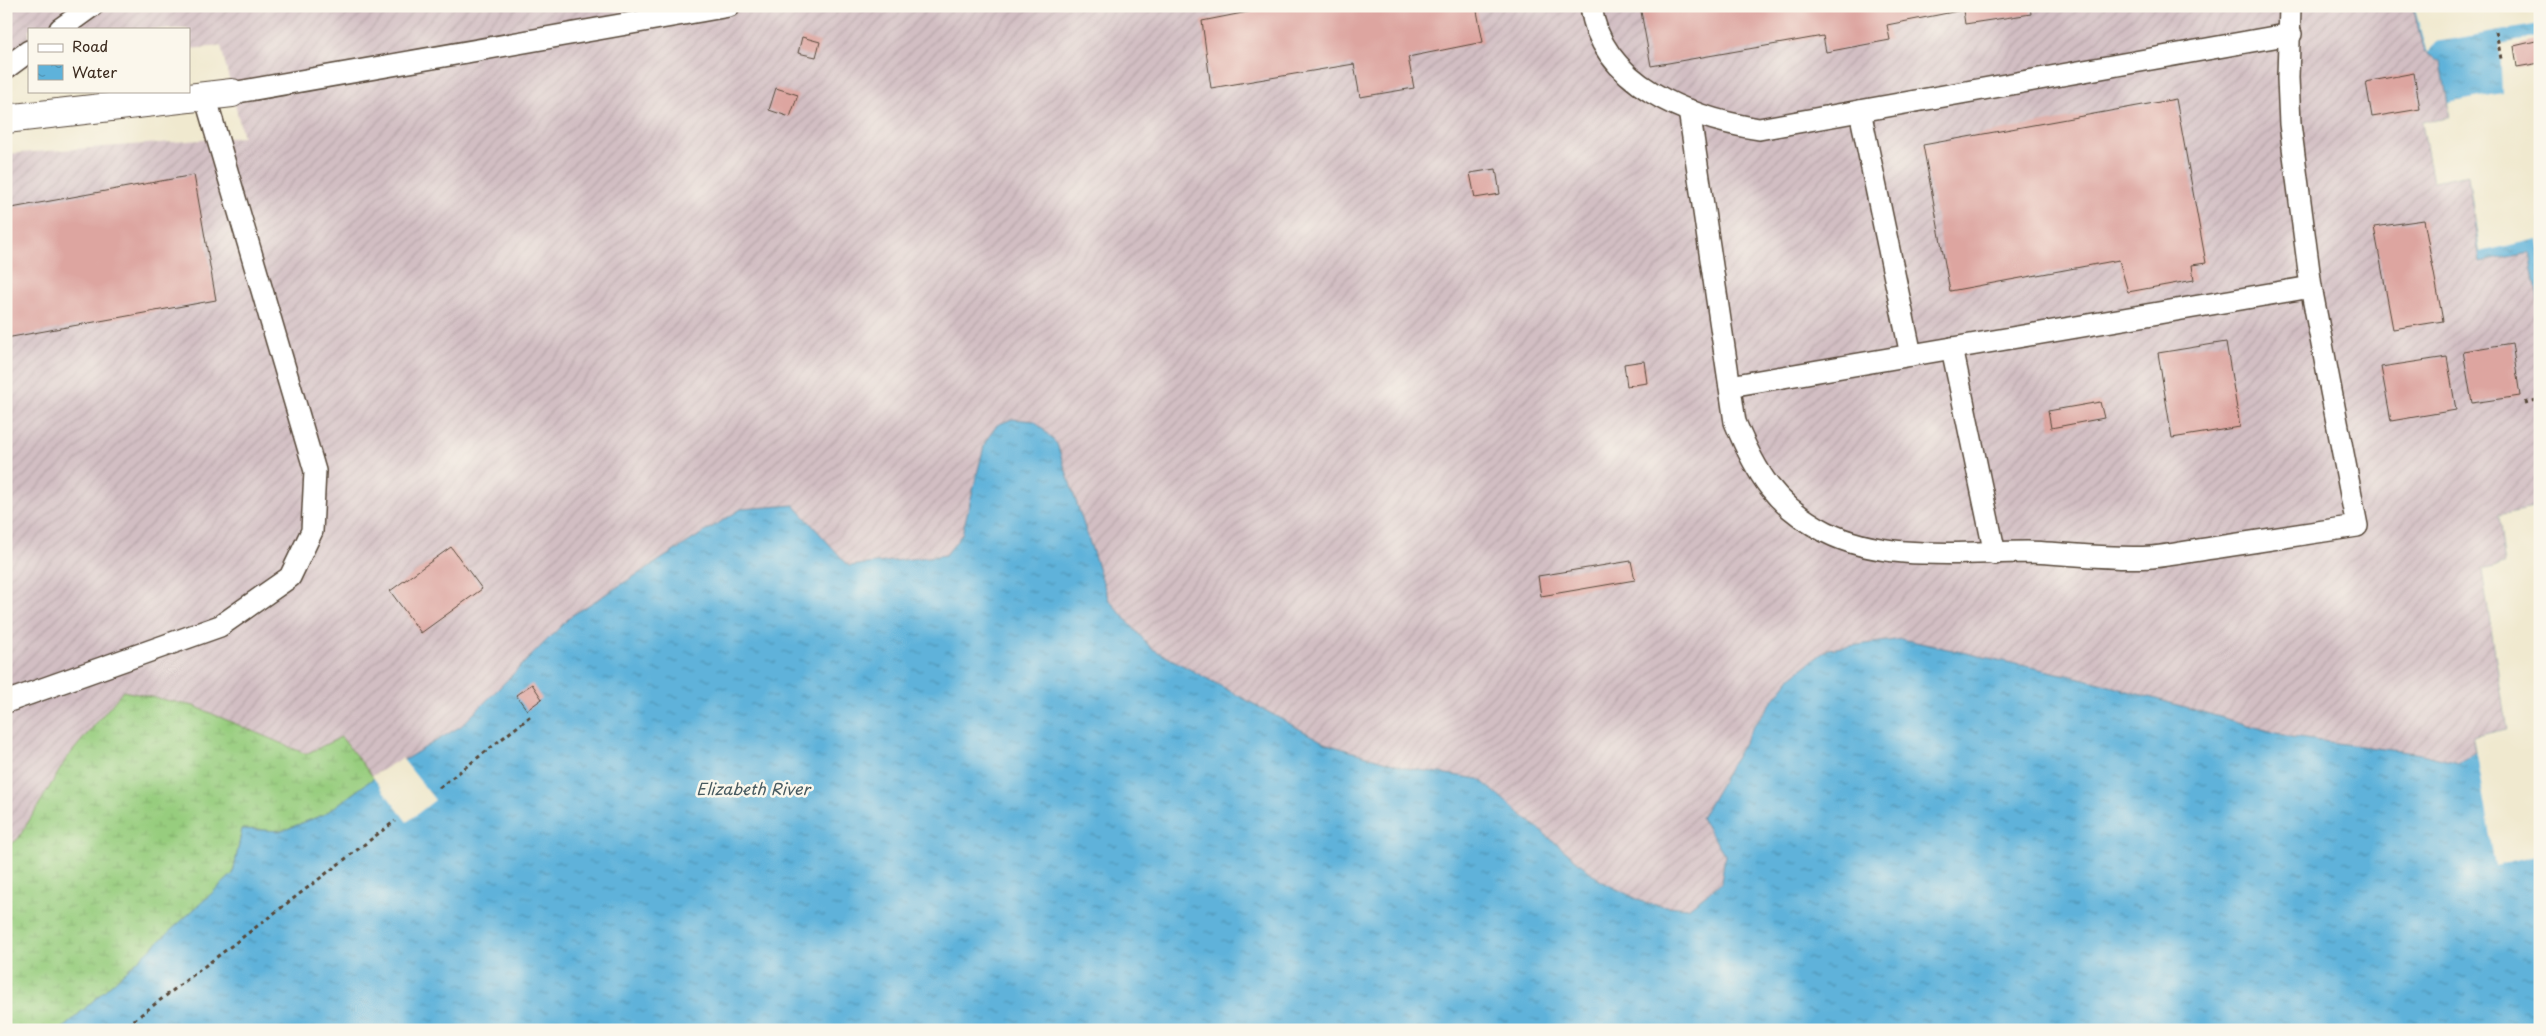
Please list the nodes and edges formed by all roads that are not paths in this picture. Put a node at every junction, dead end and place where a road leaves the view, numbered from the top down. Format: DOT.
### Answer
graph roads {
  1 [pos="92,6"];
  2 [pos="729,6"];
  3 [pos="1592,6"];
  4 [pos="2290,6"];
  5 [pos="61,28"];
  6 [pos="2291,34"];
  7 [pos="28,52"];
  8 [pos="6,68"];
  9 [pos="232,92"];
  10 [pos="205,96"];
  11 [pos="1689,110"];
  12 [pos="1860,111"];
  13 [pos="6,120"];
  14 [pos="2311,287"];
  15 [pos="1952,348"];
  16 [pos="1911,355"];
  17 [pos="1730,386"];
  18 [pos="1995,554"];
  19 [pos="6,702"];
  1 -- 5 [label="lane"];
  2 -- 9 [label="lane"];
  3 -- 11 [label="lane"];
  4 -- 6 [label="lane"];
  6 -- 12 [label="lane"];
  6 -- 14 [label="lane"];
  7 -- 8 [label="lane"];
  9 -- 10 [label="street"];
  10 -- 13 [label="street"];
  10 -- 19 [label="lane"];
  11 -- 12 [label="lane"];
  11 -- 17 [label="lane"];
  12 -- 16 [label="lane"];
  14 -- 15 [label="lane"];
  14 -- 18 [label="lane"];
  15 -- 16 [label="lane"];
  15 -- 18 [label="lane"];
  16 -- 17 [label="lane"];
  17 -- 18 [label="lane"];
}
